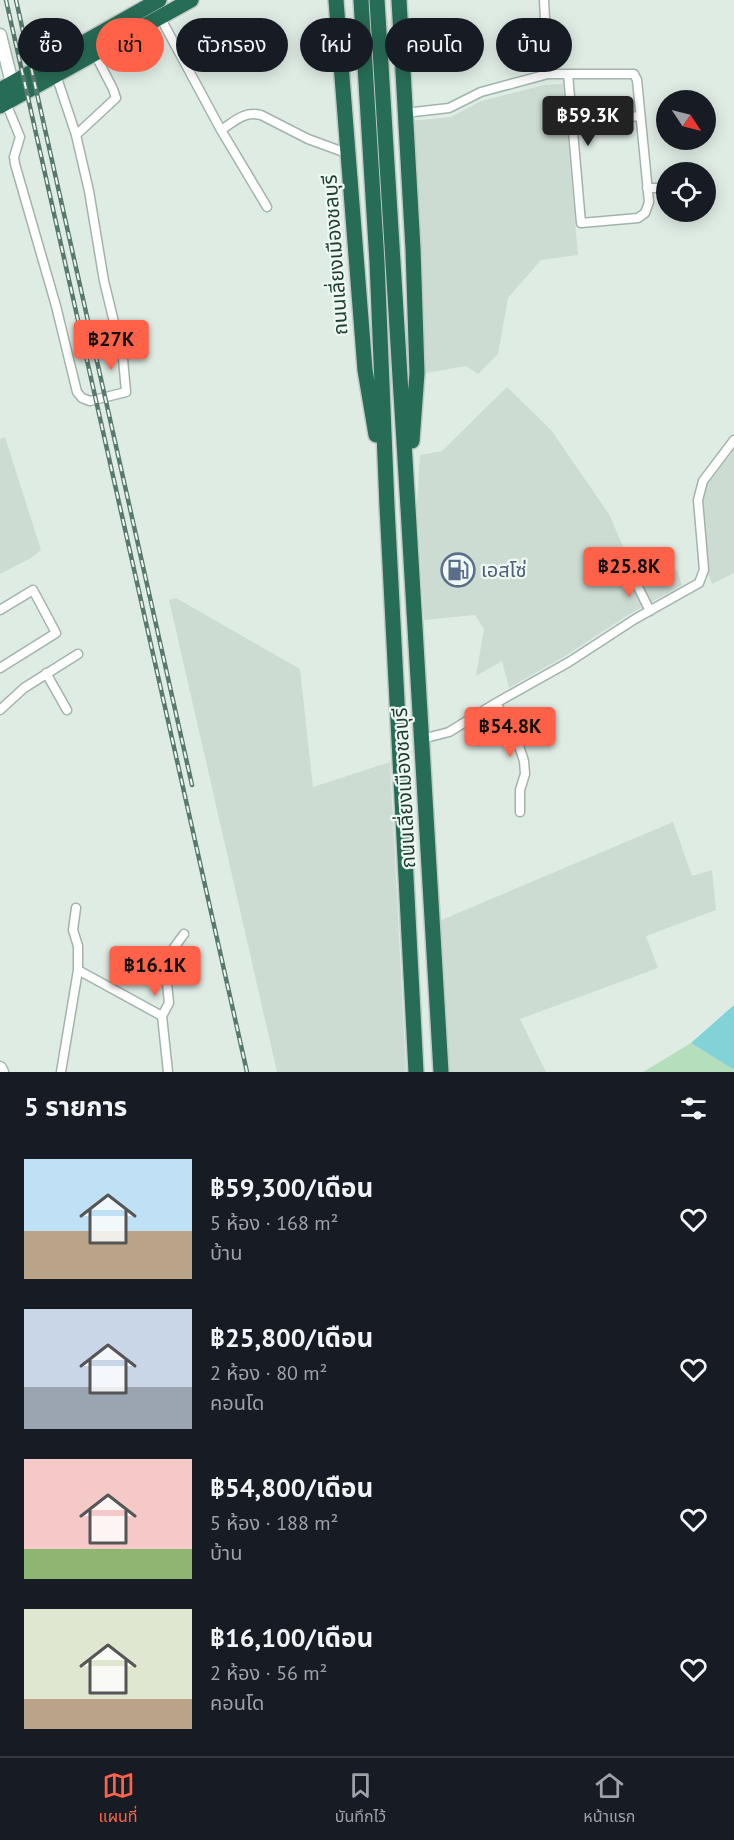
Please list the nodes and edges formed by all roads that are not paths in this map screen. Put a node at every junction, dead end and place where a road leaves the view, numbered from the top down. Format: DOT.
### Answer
graph roads {
  1 [pos="191,0"];
  2 [pos="336,0"];
  3 [pos="361,0"];
  4 [pos="377,0"];
  5 [pos="399,0"];
  6 [pos="544,0"];
  7 [pos="151,2"];
  8 [pos="160,17"];
  9 [pos="0,35"];
  10 [pos="95,54"];
  11 [pos="3,59"];
  12 [pos="548,74"];
  13 [pos="568,74"];
  14 [pos="56,75"];
  15 [pos="4,96"];
  16 [pos="405,112"];
  17 [pos="640,116"];
  18 [pos="573,123"];
  19 [pos="221,130"];
  20 [pos="76,135"];
  21 [pos="349,154"];
  22 [pos="647,188"];
  23 [pos="656,188"];
  24 [pos="267,207"];
  25 [pos="385,262"];
  26 [pos="734,440"];
  27 [pos="409,501"];
  28 [pos="387,506"];
  29 [pos="632,573"];
  30 [pos="0,610"];
  31 [pos="650,611"];
  32 [pos="78,654"];
  33 [pos="0,668"];
  34 [pos="46,673"];
  35 [pos="496,703"];
  36 [pos="0,710"];
  37 [pos="68,711"];
  38 [pos="422,739"];
  39 [pos="520,812"];
  40 [pos="76,908"];
  41 [pos="184,934"];
  42 [pos="78,970"];
  43 [pos="162,1016"];
  44 [pos="61,1072"];
  45 [pos="168,1072"];
  46 [pos="416,1072"];
  47 [pos="441,1072"];
  1 -- 8 [label="highway"];
  2 -- 21 [label="highway, ถนนเลี่ยงเมืองชลบุรี"];
  3 -- 25 [label="highway, ถนนเลี่ยงเมืองชลบุรี"];
  4 -- 25 [label="highway, ถนนเลี่ยงเมืองชลบุรี"];
  5 -- 16 [label="highway, ถนนเลี่ยงเมืองชลบุรี"];
  6 -- 12 [label="street"];
  7 -- 15 [label="highway"];
  8 -- 10 [label="highway"];
  8 -- 19 [label="street"];
  9 -- 11 [label="street"];
  10 -- 14 [label="highway"];
  10 -- 20 [label="street"];
  11 -- 15 [label="street"];
  12 -- 13 [label="street"];
  12 -- 16 [label="street"];
  13 -- 17 [label="street"];
  13 -- 18 [label="street"];
  14 -- 15 [label="highway"];
  14 -- 20 [label="street"];
  15 -- 20 [label="street"];
  16 -- 27 [label="highway, ถนนเลี่ยงเมืองชลบุรี"];
  17 -- 18 [label="street"];
  17 -- 22 [label="street"];
  18 -- 22 [label="street"];
  19 -- 21 [label="street"];
  19 -- 24 [label="street"];
  21 -- 28 [label="highway, ถนนเลี่ยงเมืองชลบุรี"];
  22 -- 23 [label="street"];
  25 -- 27 [label="highway, ถนนเลี่ยงเมืองชลบุรี"];
  25 -- 28 [label="highway, ถนนเลี่ยงเมืองชลบุรี"];
  26 -- 31 [label="street"];
  27 -- 38 [label="highway, ถนนเลี่ยงเมืองชลบุรี"];
  28 -- 46 [label="highway, ถนนเลี่ยงเมืองชลบุรี"];
  29 -- 31 [label="street"];
  30 -- 33 [label="street"];
  31 -- 35 [label="street"];
  32 -- 34 [label="street"];
  34 -- 36 [label="street"];
  34 -- 37 [label="street"];
  35 -- 38 [label="street"];
  35 -- 39 [label="street"];
  38 -- 47 [label="highway, ถนนเลี่ยงเมืองชลบุรี"];
  40 -- 42 [label="street"];
  41 -- 43 [label="street"];
  42 -- 43 [label="street"];
  42 -- 44 [label="street"];
  43 -- 45 [label="street"];
}
